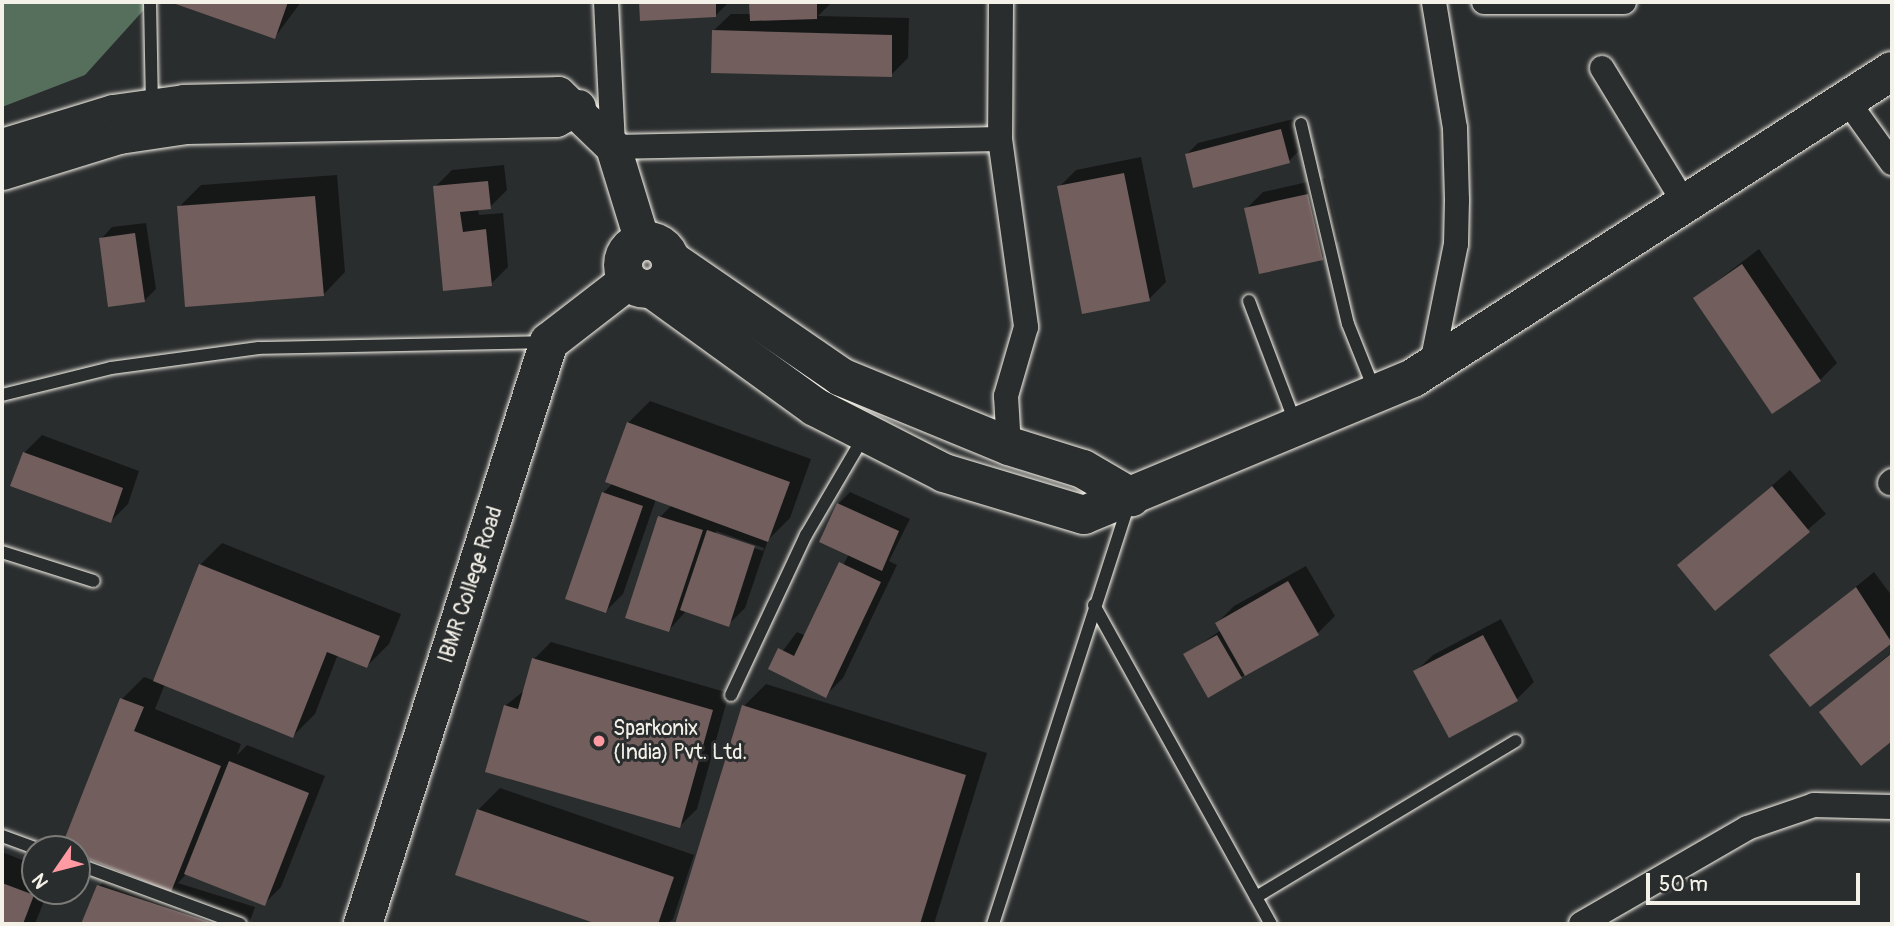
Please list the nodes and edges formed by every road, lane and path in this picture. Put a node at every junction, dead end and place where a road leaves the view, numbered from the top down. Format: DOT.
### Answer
graph roads {
  1 [pos="150,2"];
  2 [pos="606,2"];
  3 [pos="1001,2"];
  4 [pos="1434,2"];
  5 [pos="1484,2"];
  6 [pos="1624,2"];
  7 [pos="1602,68"];
  8 [pos="1892,71"];
  9 [pos="1846,99"];
  10 [pos="153,106"];
  11 [pos="578,107"];
  12 [pos="1301,124"];
  13 [pos="1000,139"];
  14 [pos="2,146"];
  15 [pos="613,147"];
  16 [pos="1892,163"];
  17 [pos="2,172"];
  18 [pos="1685,204"];
  19 [pos="648,268"];
  20 [pos="1249,300"];
  21 [pos="548,342"];
  22 [pos="1431,368"];
  23 [pos="1376,394"];
  24 [pos="3,399"];
  25 [pos="1298,429"];
  26 [pos="866,433"];
  27 [pos="1009,446"];
  28 [pos="1131,497"];
  29 [pos="2,552"];
  30 [pos="94,581"];
  31 [pos="1094,604"];
  32 [pos="731,695"];
  33 [pos="1516,741"];
  34 [pos="1892,807"];
  35 [pos="2,835"];
  36 [pos="21,842"];
  37 [pos="91,869"];
  38 [pos="1256,897"];
  39 [pos="240,924"];
  40 [pos="363,924"];
  41 [pos="993,924"];
  42 [pos="1271,924"];
  43 [pos="1581,924"];
  1 -- 10 [label="lane"];
  2 -- 15 [label="street"];
  3 -- 13 [label="street"];
  4 -- 22 [label="street"];
  5 -- 6 [label="street"];
  7 -- 18 [label="street"];
  8 -- 9 [label="main road"];
  9 -- 16 [label="street"];
  9 -- 18 [label="main road"];
  10 -- 11 [label="main road"];
  10 -- 14 [label="main road"];
  11 -- 15 [label="main road"];
  11 -- 17 [label="main road"];
  12 -- 23 [label="lane"];
  13 -- 15 [label="street"];
  13 -- 27 [label="street"];
  15 -- 19 [label="main road"];
  18 -- 22 [label="main road"];
  19 -- 21 [label="main road"];
  19 -- 26 [label="main road"];
  19 -- 27 [label="main road"];
  20 -- 25 [label="lane"];
  21 -- 24 [label="lane"];
  21 -- 40 [label="main road, IBMR College Road"];
  22 -- 23 [label="main road"];
  23 -- 25 [label="main road"];
  25 -- 28 [label="main road"];
  26 -- 28 [label="main road"];
  26 -- 32 [label="lane"];
  27 -- 28 [label="main road"];
  28 -- 31 [label="lane"];
  29 -- 30 [label="lane"];
  31 -- 38 [label="lane"];
  31 -- 41 [label="lane"];
  33 -- 38 [label="lane"];
  34 -- 43 [label="street"];
  35 -- 36 [label="lane"];
  37 -- 39 [label="lane"];
  38 -- 42 [label="lane"];
}
